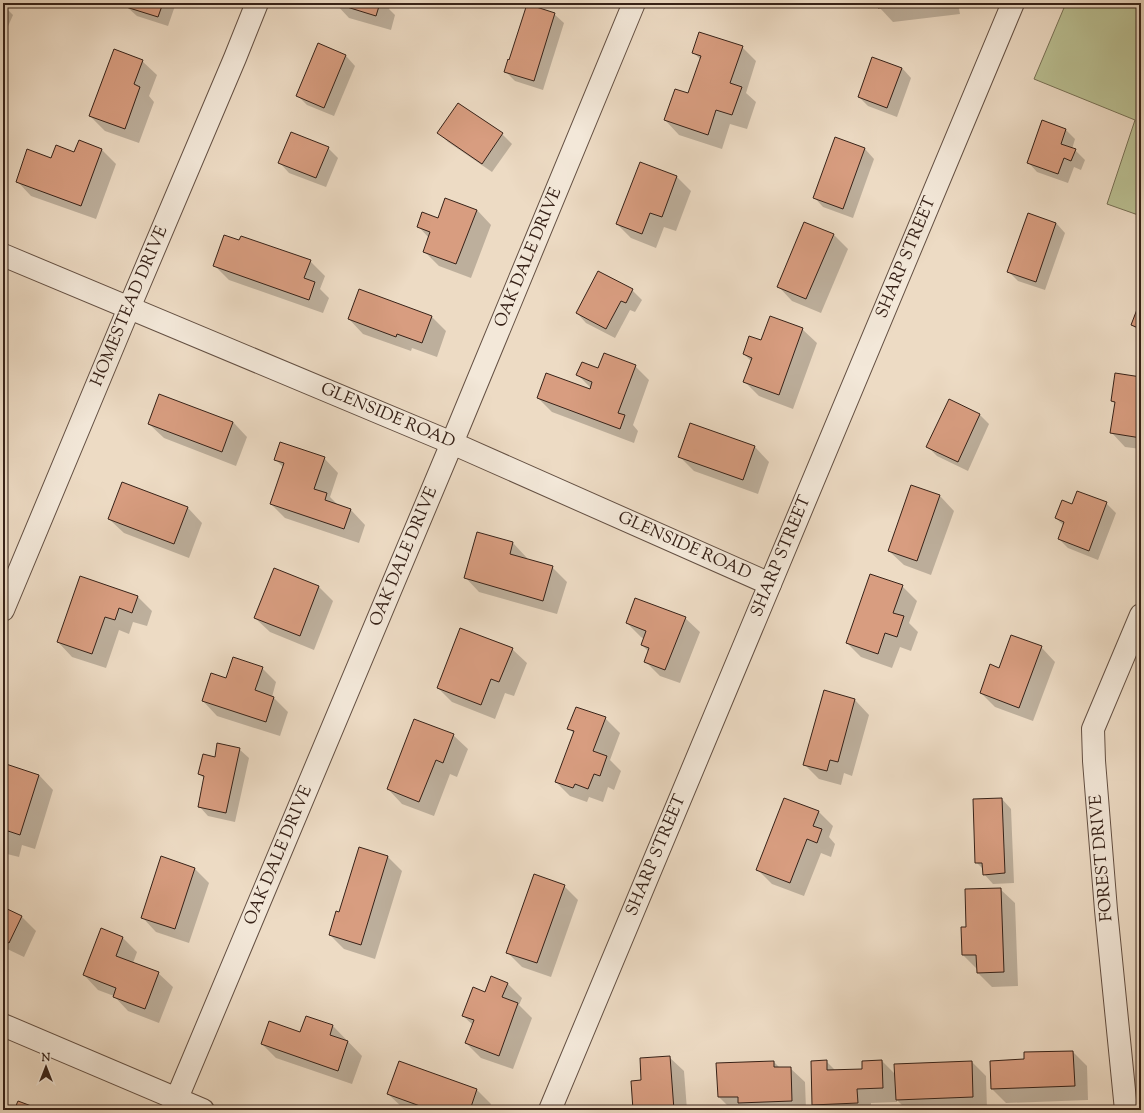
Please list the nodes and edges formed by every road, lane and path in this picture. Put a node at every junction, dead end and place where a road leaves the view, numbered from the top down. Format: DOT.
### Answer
graph roads {
  1 [pos="257,3"];
  2 [pos="634,3"];
  3 [pos="1013,3"];
  4 [pos="3,255"];
  5 [pos="128,308"];
  6 [pos="452,443"];
  7 [pos="770,584"];
  8 [pos="3,610"];
  9 [pos="1141,615"];
  10 [pos="3,1025"];
  11 [pos="174,1105"];
  12 [pos="203,1110"];
  13 [pos="550,1110"];
  14 [pos="1126,1110"];
  1 -- 5 [label="street, HOMESTEAD DRIVE"];
  2 -- 6 [label="street, OAK DALE DRIVE"];
  3 -- 7 [label="street, SHARP STREET"];
  4 -- 5 [label="street, GLENSIDE ROAD"];
  5 -- 6 [label="street, GLENSIDE ROAD"];
  5 -- 8 [label="street, HOMESTEAD DRIVE"];
  6 -- 7 [label="street, GLENSIDE ROAD"];
  6 -- 11 [label="street, OAK DALE DRIVE"];
  7 -- 13 [label="street, SHARP STREET"];
  9 -- 14 [label="street, FOREST DRIVE"];
  10 -- 11 [label="street"];
  11 -- 12 [label="street"];
}
